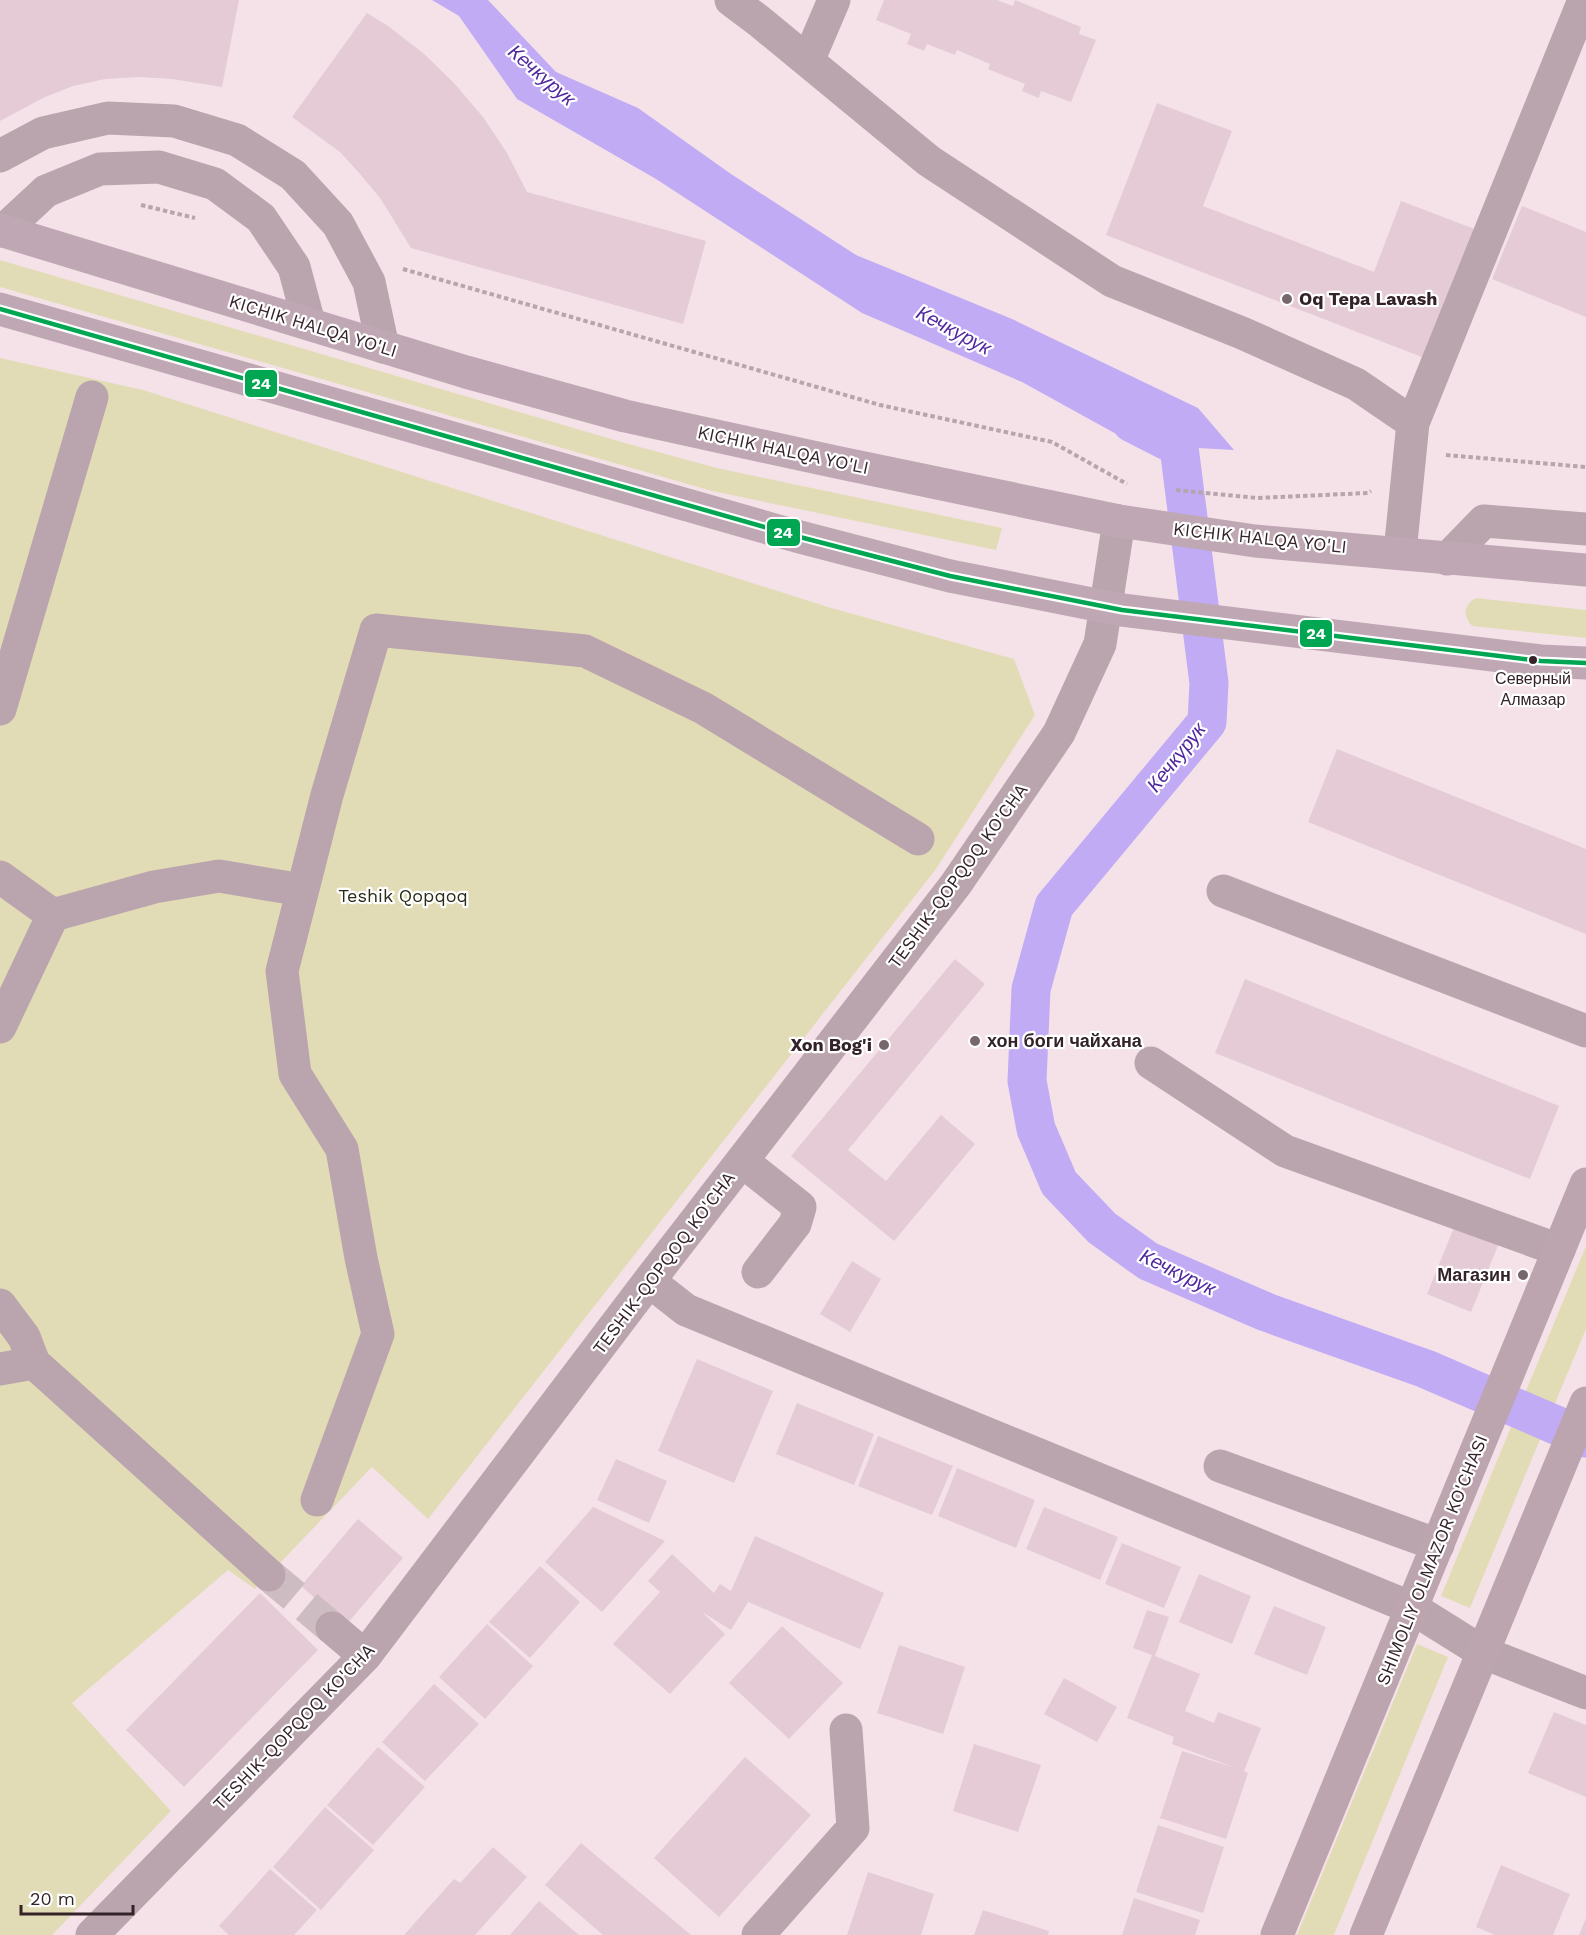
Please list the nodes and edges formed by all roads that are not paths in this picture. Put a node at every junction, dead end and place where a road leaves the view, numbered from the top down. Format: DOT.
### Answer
graph roads {
  1 [pos="731,0"];
  2 [pos="834,0"];
  3 [pos="1584,0"];
  4 [pos="808,61"];
  5 [pos="0,156"];
  6 [pos="1,230"];
  7 [pos="0,309"];
  8 [pos="309,323"];
  9 [pos="383,347"];
  10 [pos="92,397"];
  11 [pos="1413,423"];
  12 [pos="1123,521"];
  13 [pos="1586,529"];
  14 [pos="1400,552"];
  15 [pos="1448,559"];
  16 [pos="1586,570"];
  17 [pos="1114,608"];
  18 [pos="1586,663"];
  19 [pos="0,709"];
  20 [pos="918,839"];
  21 [pos="0,877"];
  22 [pos="302,890"];
  23 [pos="1223,891"];
  24 [pos="53,915"];
  25 [pos="0,1027"];
  26 [pos="1586,1031"];
  27 [pos="1151,1063"];
  28 [pos="742,1161"];
  29 [pos="1586,1184"];
  30 [pos="1559,1250"];
  31 [pos="758,1272"];
  32 [pos="649,1281"];
  33 [pos="0,1305"];
  34 [pos="34,1363"];
  35 [pos="0,1369"];
  36 [pos="1586,1403"];
  37 [pos="1220,1466"];
  38 [pos="317,1500"];
  39 [pos="1438,1545"];
  40 [pos="269,1575"];
  41 [pos="1412,1608"];
  42 [pos="332,1628"];
  43 [pos="1484,1653"];
  44 [pos="365,1656"];
  45 [pos="1586,1693"];
  46 [pos="846,1730"];
  47 [pos="92,1935"];
  48 [pos="758,1935"];
  49 [pos="1277,1935"];
  50 [pos="1366,1935"];
  1 -- 4 [label="street"];
  2 -- 4 [label="street"];
  3 -- 11 [label="street"];
  4 -- 11 [label="street"];
  5 -- 9 [label="street"];
  6 -- 8 [label="highway, KICHIK HALQA YO'LI"];
  6 -- 8 [label="street"];
  7 -- 17 [label="highway"];
  8 -- 9 [label="highway, KICHIK HALQA YO'LI"];
  9 -- 12 [label="highway, KICHIK HALQA YO'LI"];
  10 -- 19 [label="street"];
  11 -- 14 [label="street"];
  12 -- 14 [label="highway, KICHIK HALQA YO'LI"];
  12 -- 17 [label="street, TESHIK-QOPQOQ KO'CHA"];
  13 -- 15 [label="street"];
  14 -- 15 [label="highway, KICHIK HALQA YO'LI"];
  15 -- 16 [label="highway, KICHIK HALQA YO'LI"];
  17 -- 18 [label="highway"];
  17 -- 28 [label="street, TESHIK-QOPQOQ KO'CHA"];
  20 -- 22 [label="street"];
  21 -- 24 [label="street"];
  22 -- 24 [label="street"];
  22 -- 38 [label="street"];
  23 -- 26 [label="street"];
  24 -- 25 [label="street"];
  27 -- 30 [label="street"];
  28 -- 31 [label="street"];
  28 -- 32 [label="street, TESHIK-QOPQOQ KO'CHA"];
  29 -- 30 [label="main road, SHIMOLIY OLMAZOR KO'CHASI"];
  30 -- 39 [label="main road, SHIMOLIY OLMAZOR KO'CHASI"];
  32 -- 41 [label="street"];
  32 -- 44 [label="street, TESHIK-QOPQOQ KO'CHA"];
  33 -- 34 [label="street"];
  34 -- 35 [label="street"];
  34 -- 40 [label="street"];
  36 -- 43 [label="main road"];
  37 -- 39 [label="street"];
  39 -- 41 [label="main road, SHIMOLIY OLMAZOR KO'CHASI"];
  41 -- 43 [label="street"];
  41 -- 49 [label="main road, SHIMOLIY OLMAZOR KO'CHASI"];
  42 -- 44 [label="street"];
  43 -- 45 [label="street"];
  43 -- 50 [label="main road"];
  44 -- 47 [label="street, TESHIK-QOPQOQ KO'CHA"];
  46 -- 48 [label="street"];
}
